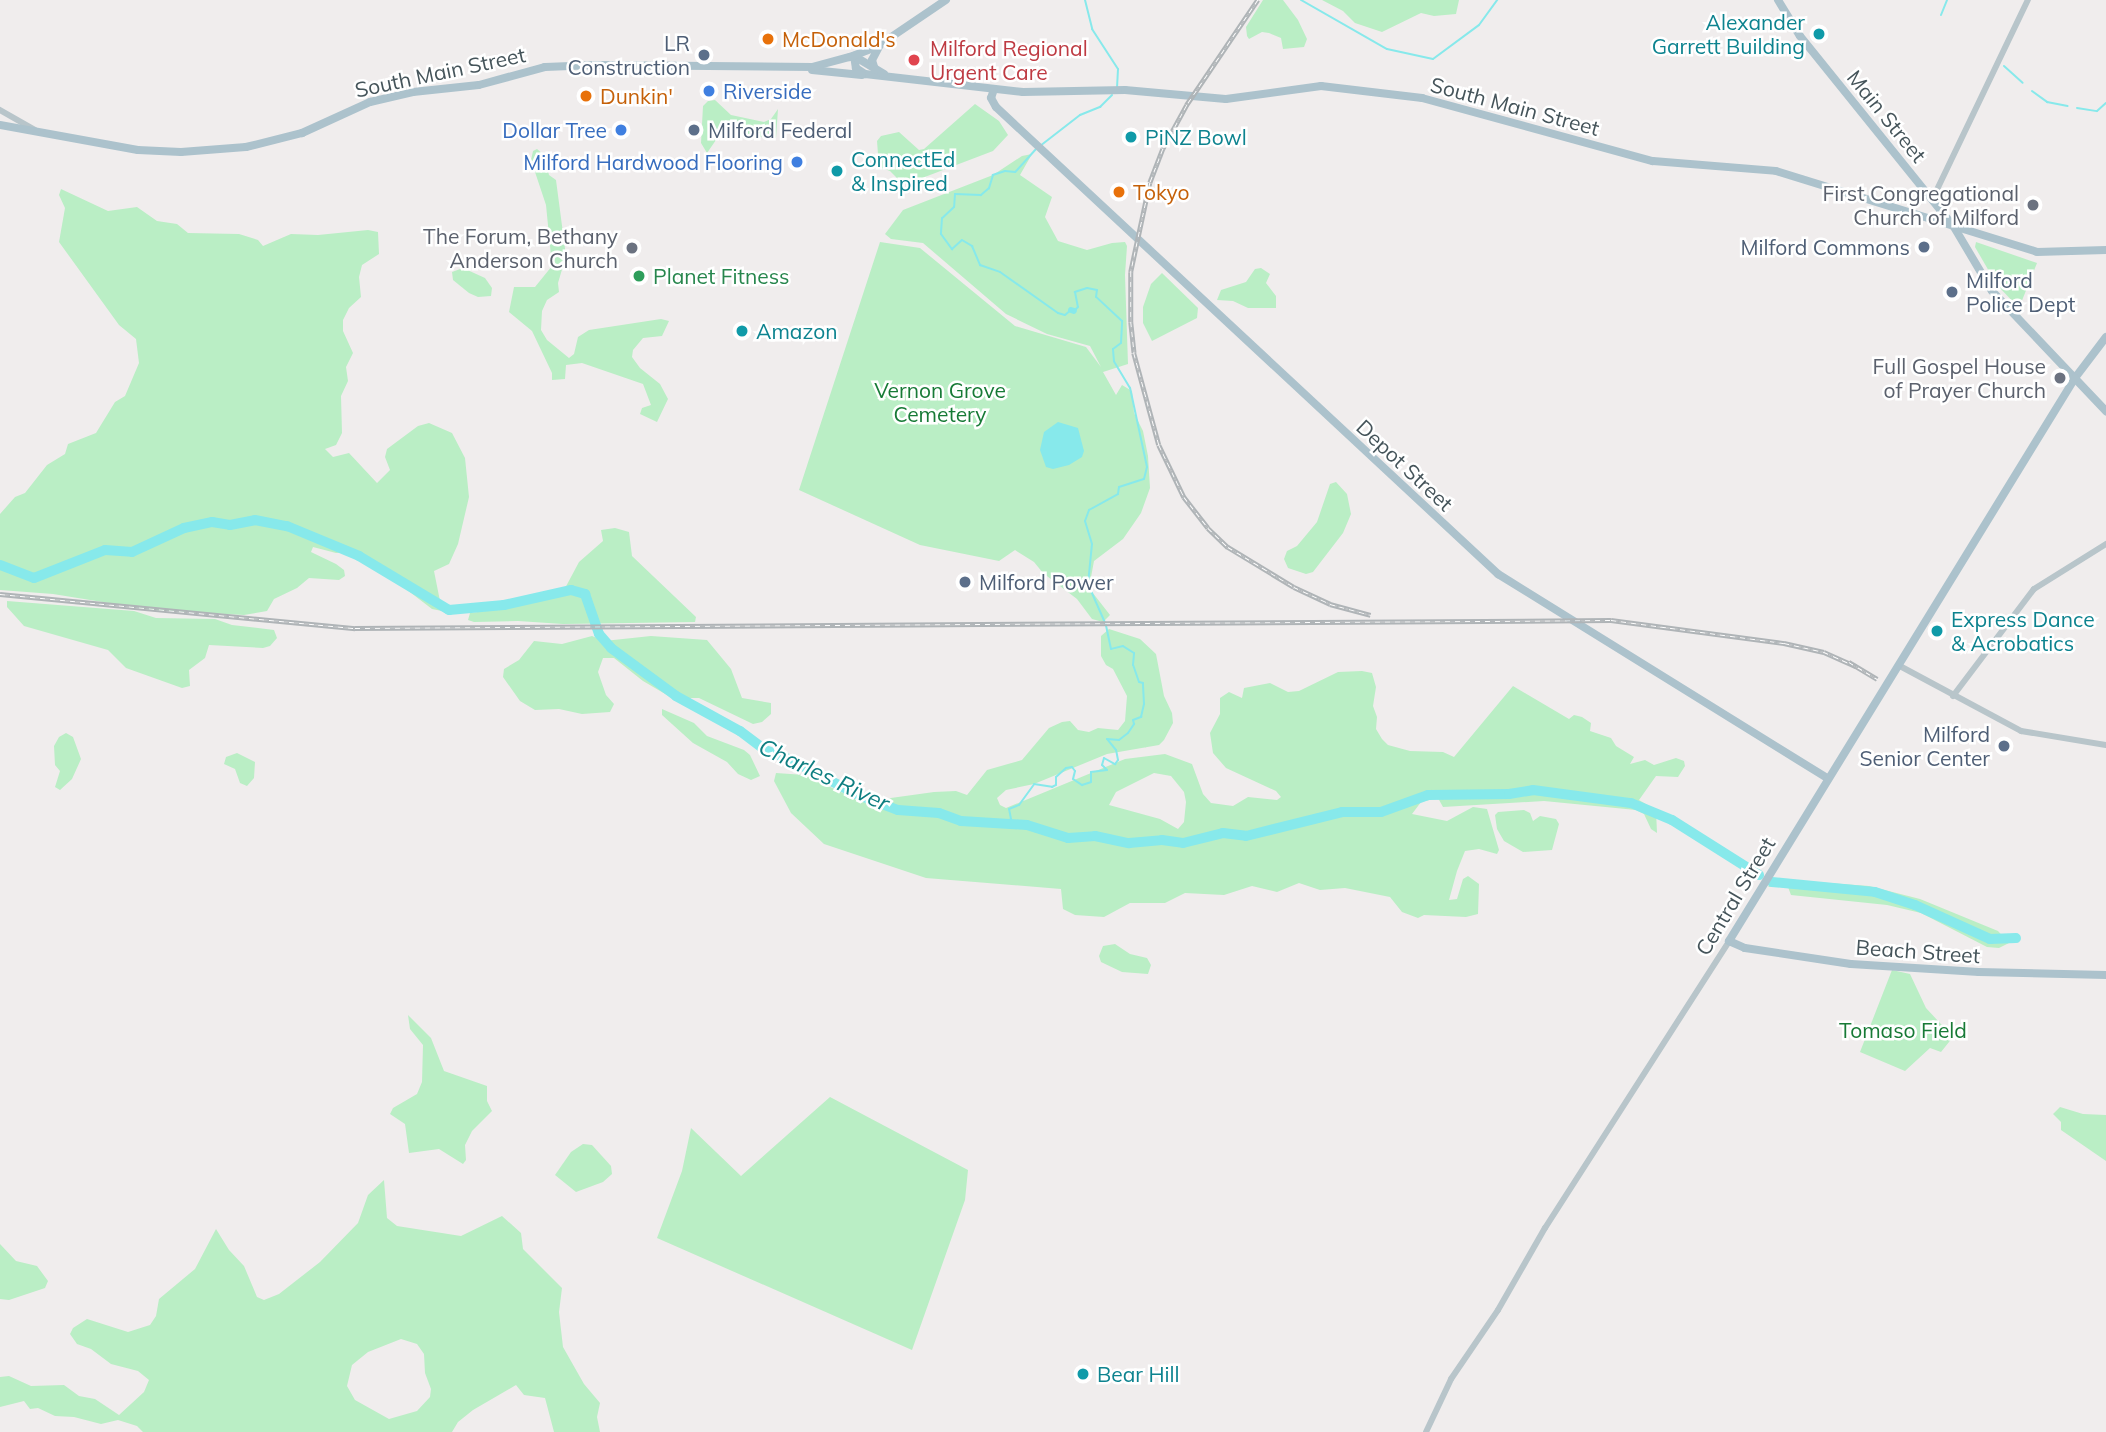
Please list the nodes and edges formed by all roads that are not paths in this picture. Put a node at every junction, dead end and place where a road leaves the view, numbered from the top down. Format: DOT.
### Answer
graph roads {
  1 [pos="946,0"];
  2 [pos="1778,0"];
  3 [pos="2028,0"];
  4 [pos="884,42"];
  5 [pos="854,56"];
  6 [pos="803,69"];
  7 [pos="871,73"];
  8 [pos="979,87"];
  9 [pos="994,89"];
  10 [pos="1004,90"];
  11 [pos="994,105"];
  12 [pos="0,110"];
  13 [pos="1006,115"];
  14 [pos="0,125"];
  15 [pos="35,130"];
  16 [pos="1932,200"];
  17 [pos="1954,227"];
  18 [pos="2106,250"];
  19 [pos="2106,337"];
  20 [pos="2075,378"];
  21 [pos="2106,411"];
  22 [pos="2106,544"];
  23 [pos="1898,665"];
  24 [pos="1953,696"];
  25 [pos="2106,745"];
  26 [pos="1828,779"];
  27 [pos="1729,941"];
  28 [pos="2106,975"];
  29 [pos="1426,1432"];
  1 -- 4 [label="main road"];
  2 -- 16 [label="main road, Main Street"];
  3 -- 16 [label="street"];
  4 -- 5 [label="main road"];
  4 -- 7 [label="main road"];
  5 -- 6 [label="main road, South Main Street"];
  5 -- 7 [label="main road, South Main Street"];
  6 -- 7 [label="main road"];
  6 -- 15 [label="main road, South Main Street"];
  7 -- 8 [label="main road, South Main Street"];
  8 -- 9 [label="main road, South Main Street"];
  8 -- 11 [label="main road, Depot Street"];
  9 -- 10 [label="main road, South Main Street"];
  9 -- 11 [label="main road"];
  10 -- 13 [label="main road"];
  10 -- 17 [label="main road, South Main Street"];
  11 -- 13 [label="main road, Depot Street"];
  12 -- 15 [label="street"];
  13 -- 26 [label="main road, Depot Street"];
  14 -- 15 [label="main road, South Main Street"];
  16 -- 17 [label="main road, Main Street"];
  17 -- 18 [label="main road, South Main Street"];
  17 -- 20 [label="main road, Main Street"];
  19 -- 20 [label="main road, Central Street"];
  20 -- 21 [label="main road, Main Street"];
  20 -- 23 [label="main road, Central Street"];
  22 -- 24 [label="street"];
  23 -- 24 [label="street"];
  23 -- 26 [label="main road, Central Street"];
  24 -- 25 [label="street"];
  26 -- 27 [label="main road, Central Street"];
  27 -- 28 [label="main road, Beach Street"];
  27 -- 29 [label="street, Central Street"];
}
